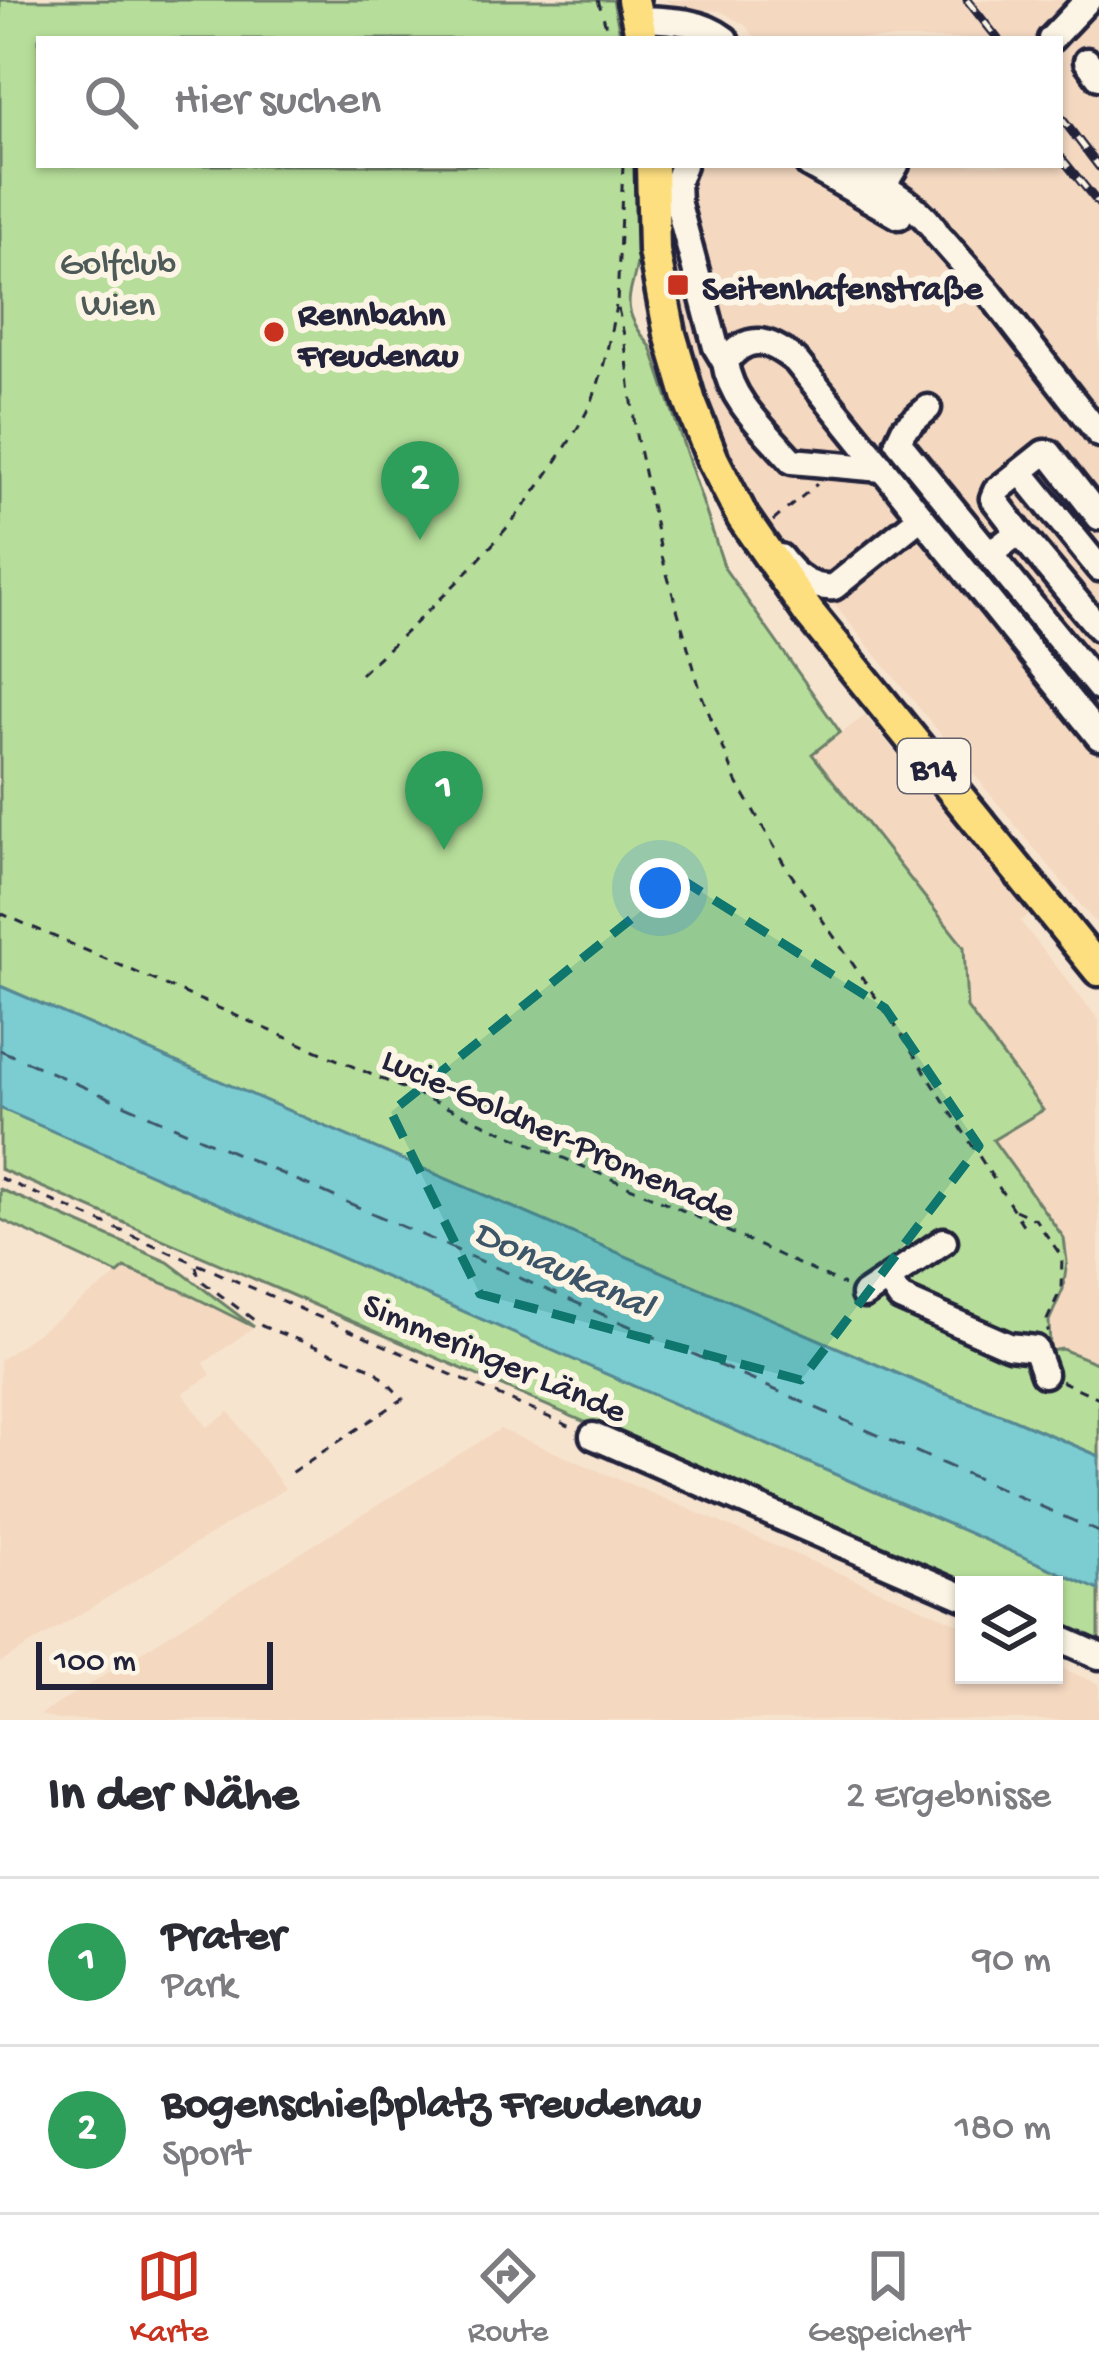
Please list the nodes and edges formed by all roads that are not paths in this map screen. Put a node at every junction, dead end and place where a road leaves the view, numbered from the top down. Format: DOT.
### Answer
graph roads {
  1 [pos="1088,0"];
  2 [pos="638,19"];
  3 [pos="721,36"];
  4 [pos="1054,36"];
  5 [pos="652,168"];
  6 [pos="682,168"];
  7 [pos="814,168"];
  8 [pos="852,168"];
  9 [pos="894,168"];
  10 [pos="882,188"];
  11 [pos="938,235"];
  12 [pos="725,362"];
  13 [pos="928,408"];
  14 [pos="1099,434"];
  15 [pos="882,469"];
  16 [pos="1021,472"];
  17 [pos="729,493"];
  18 [pos="1099,517"];
  19 [pos="921,518"];
  20 [pos="1019,532"];
  21 [pos="990,554"];
  22 [pos="1099,568"];
  23 [pos="1099,628"];
  24 [pos="1099,688"];
  25 [pos="1099,737"];
  26 [pos="1099,970"];
  27 [pos="944,1240"];
  28 [pos="888,1280"];
  29 [pos="864,1295"];
  30 [pos="1044,1374"];
  31 [pos="593,1436"];
  32 [pos="955,1594"];
  33 [pos="1063,1640"];
  34 [pos="1099,1656"];
  1 -- 4 [label="lane"];
  2 -- 3 [label="lane"];
  5 -- 17 [label="main road, B14"];
  6 -- 12 [label="lane"];
  7 -- 11 [label="lane"];
  8 -- 10 [label="lane"];
  9 -- 10 [label="lane"];
  10 -- 11 [label="lane"];
  11 -- 14 [label="lane"];
  12 -- 15 [label="lane"];
  12 -- 15 [label="lane"];
  13 -- 21 [label="lane"];
  15 -- 19 [label="lane"];
  16 -- 18 [label="lane"];
  16 -- 20 [label="lane"];
  16 -- 22 [label="lane"];
  17 -- 19 [label="lane"];
  17 -- 26 [label="main road, B14"];
  19 -- 25 [label="lane"];
  20 -- 21 [label="lane"];
  20 -- 23 [label="lane"];
  21 -- 24 [label="lane"];
  27 -- 28 [label="lane"];
  28 -- 29 [label="lane"];
  28 -- 30 [label="lane"];
  31 -- 32 [label="lane, Simmeringer Lände"];
  33 -- 34 [label="lane"];
}
